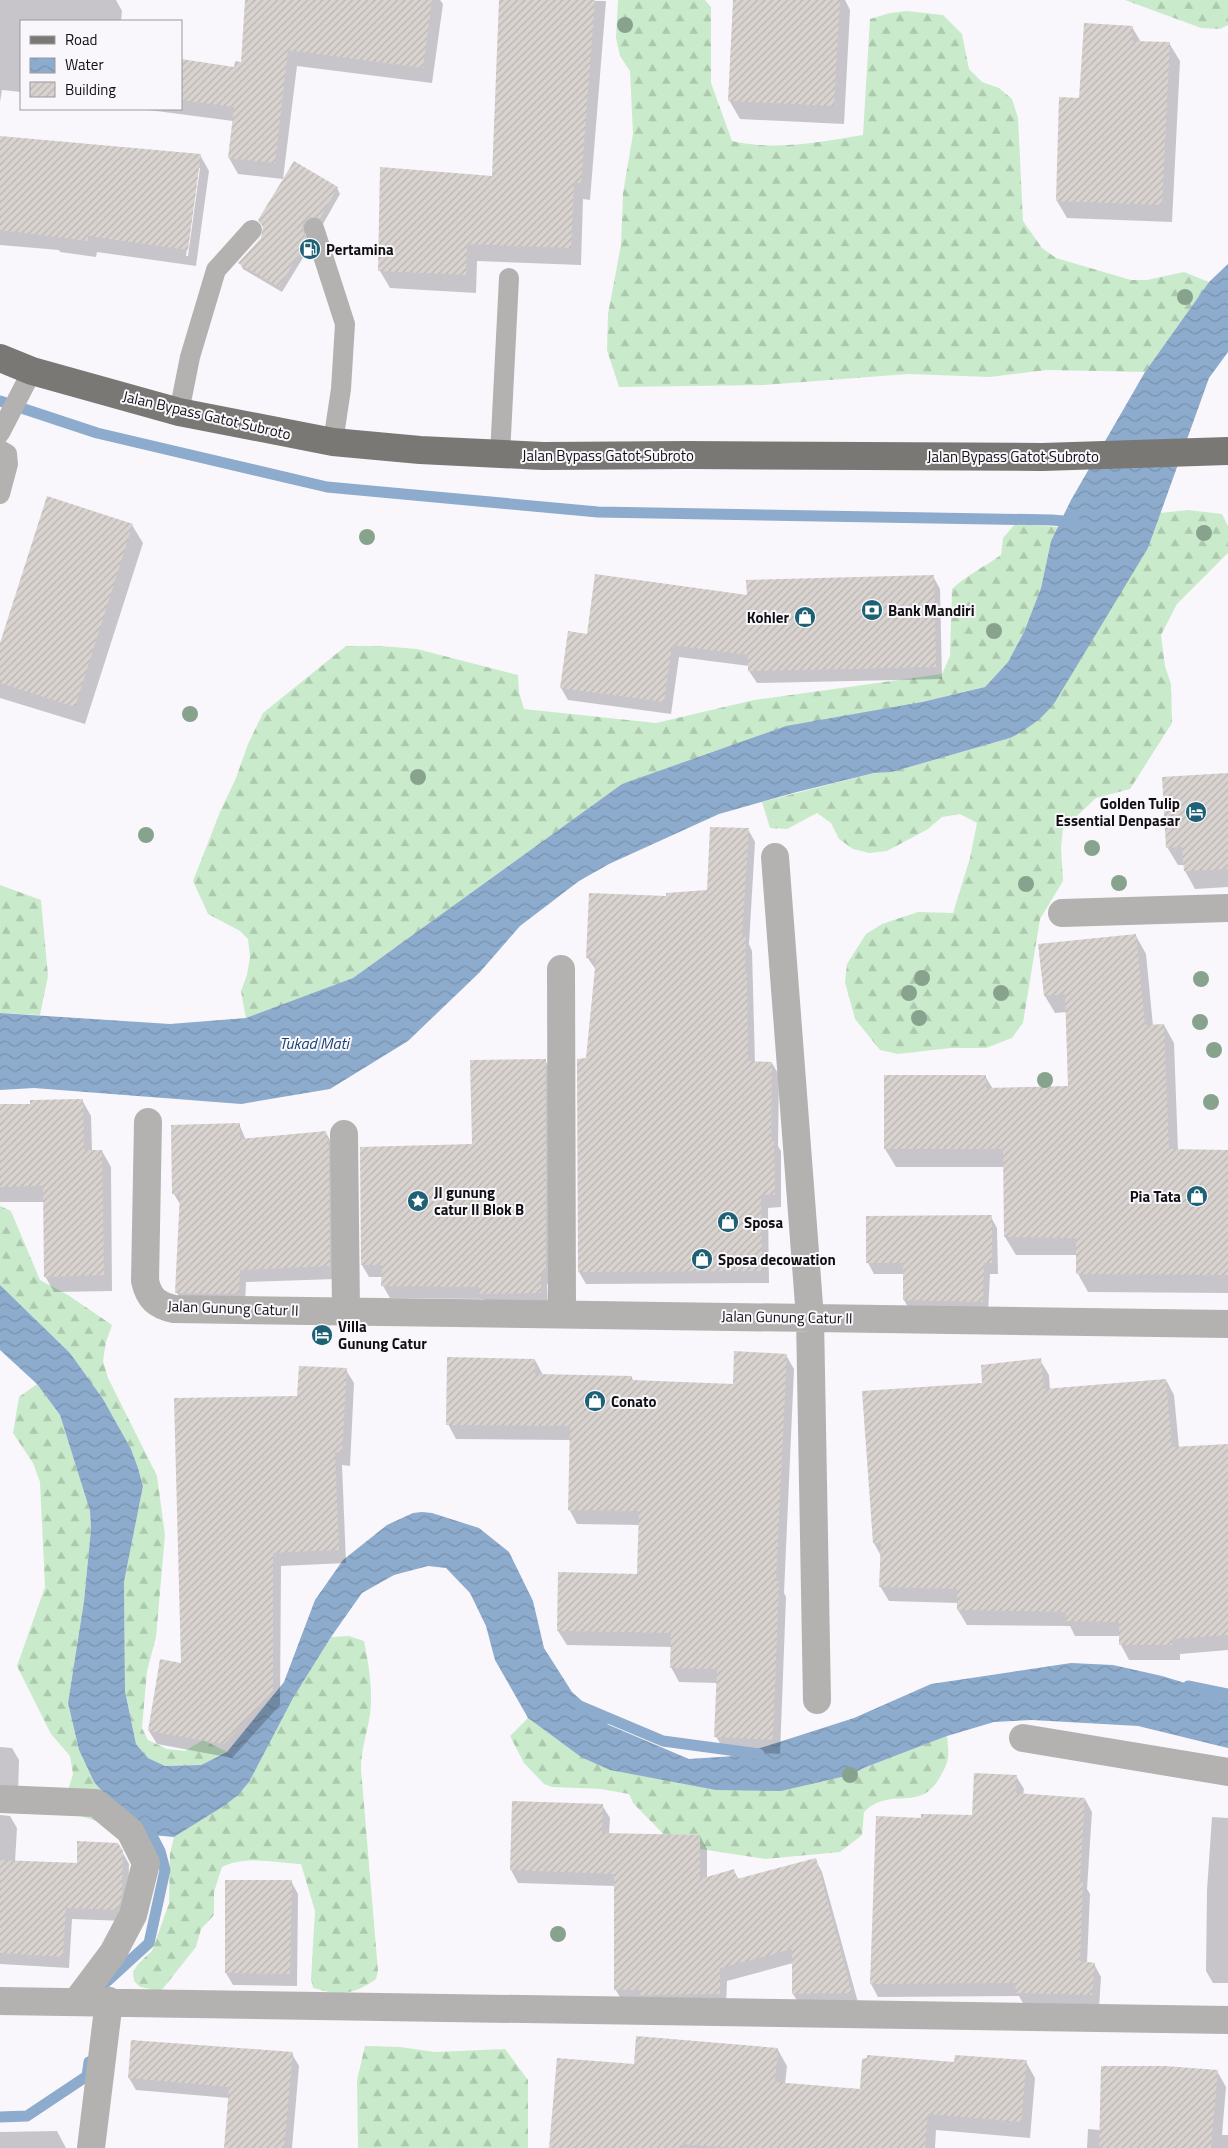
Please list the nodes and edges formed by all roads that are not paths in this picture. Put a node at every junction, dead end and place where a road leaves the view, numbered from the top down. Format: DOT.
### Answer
graph roads {
  1 [pos="314,228"];
  2 [pos="252,230"];
  3 [pos="509,278"];
  4 [pos="0,358"];
  5 [pos="32,371"];
  6 [pos="180,412"];
  7 [pos="0,433"];
  8 [pos="333,442"];
  9 [pos="0,450"];
  10 [pos="1224,452"];
  11 [pos="500,455"];
  12 [pos="0,494"];
  13 [pos="775,857"];
  14 [pos="1228,908"];
  15 [pos="1062,914"];
  16 [pos="561,969"];
  17 [pos="148,1122"];
  18 [pos="344,1134"];
  19 [pos="346,1311"];
  20 [pos="562,1314"];
  21 [pos="810,1318"];
  22 [pos="1228,1324"];
  23 [pos="816,1700"];
  24 [pos="1023,1738"];
  25 [pos="1228,1772"];
  26 [pos="0,1798"];
  27 [pos="0,2001"];
  28 [pos="77,2001"];
  29 [pos="109,2002"];
  30 [pos="1228,2020"];
  31 [pos="90,2148"];
  1 -- 8 [label="lane"];
  2 -- 6 [label="lane"];
  3 -- 11 [label="lane"];
  4 -- 5 [label="main road, Jalan Bypass Gatot Subroto"];
  5 -- 6 [label="main road, Jalan Bypass Gatot Subroto"];
  5 -- 7 [label="lane"];
  6 -- 8 [label="main road, Jalan Bypass Gatot Subroto"];
  8 -- 11 [label="main road, Jalan Bypass Gatot Subroto"];
  9 -- 12 [label="lane"];
  10 -- 11 [label="main road, Jalan Bypass Gatot Subroto"];
  13 -- 21 [label="street"];
  14 -- 15 [label="street"];
  16 -- 20 [label="street"];
  17 -- 19 [label="street, Jalan Gunung Catur II"];
  18 -- 19 [label="street"];
  19 -- 20 [label="street, Jalan Gunung Catur II"];
  20 -- 21 [label="street, Jalan Gunung Catur II"];
  21 -- 22 [label="street, Jalan Gunung Catur II"];
  21 -- 23 [label="street"];
  24 -- 25 [label="street"];
  26 -- 28 [label="street"];
  27 -- 28 [label="street"];
  28 -- 29 [label="street"];
  29 -- 30 [label="street"];
  29 -- 31 [label="street"];
}
